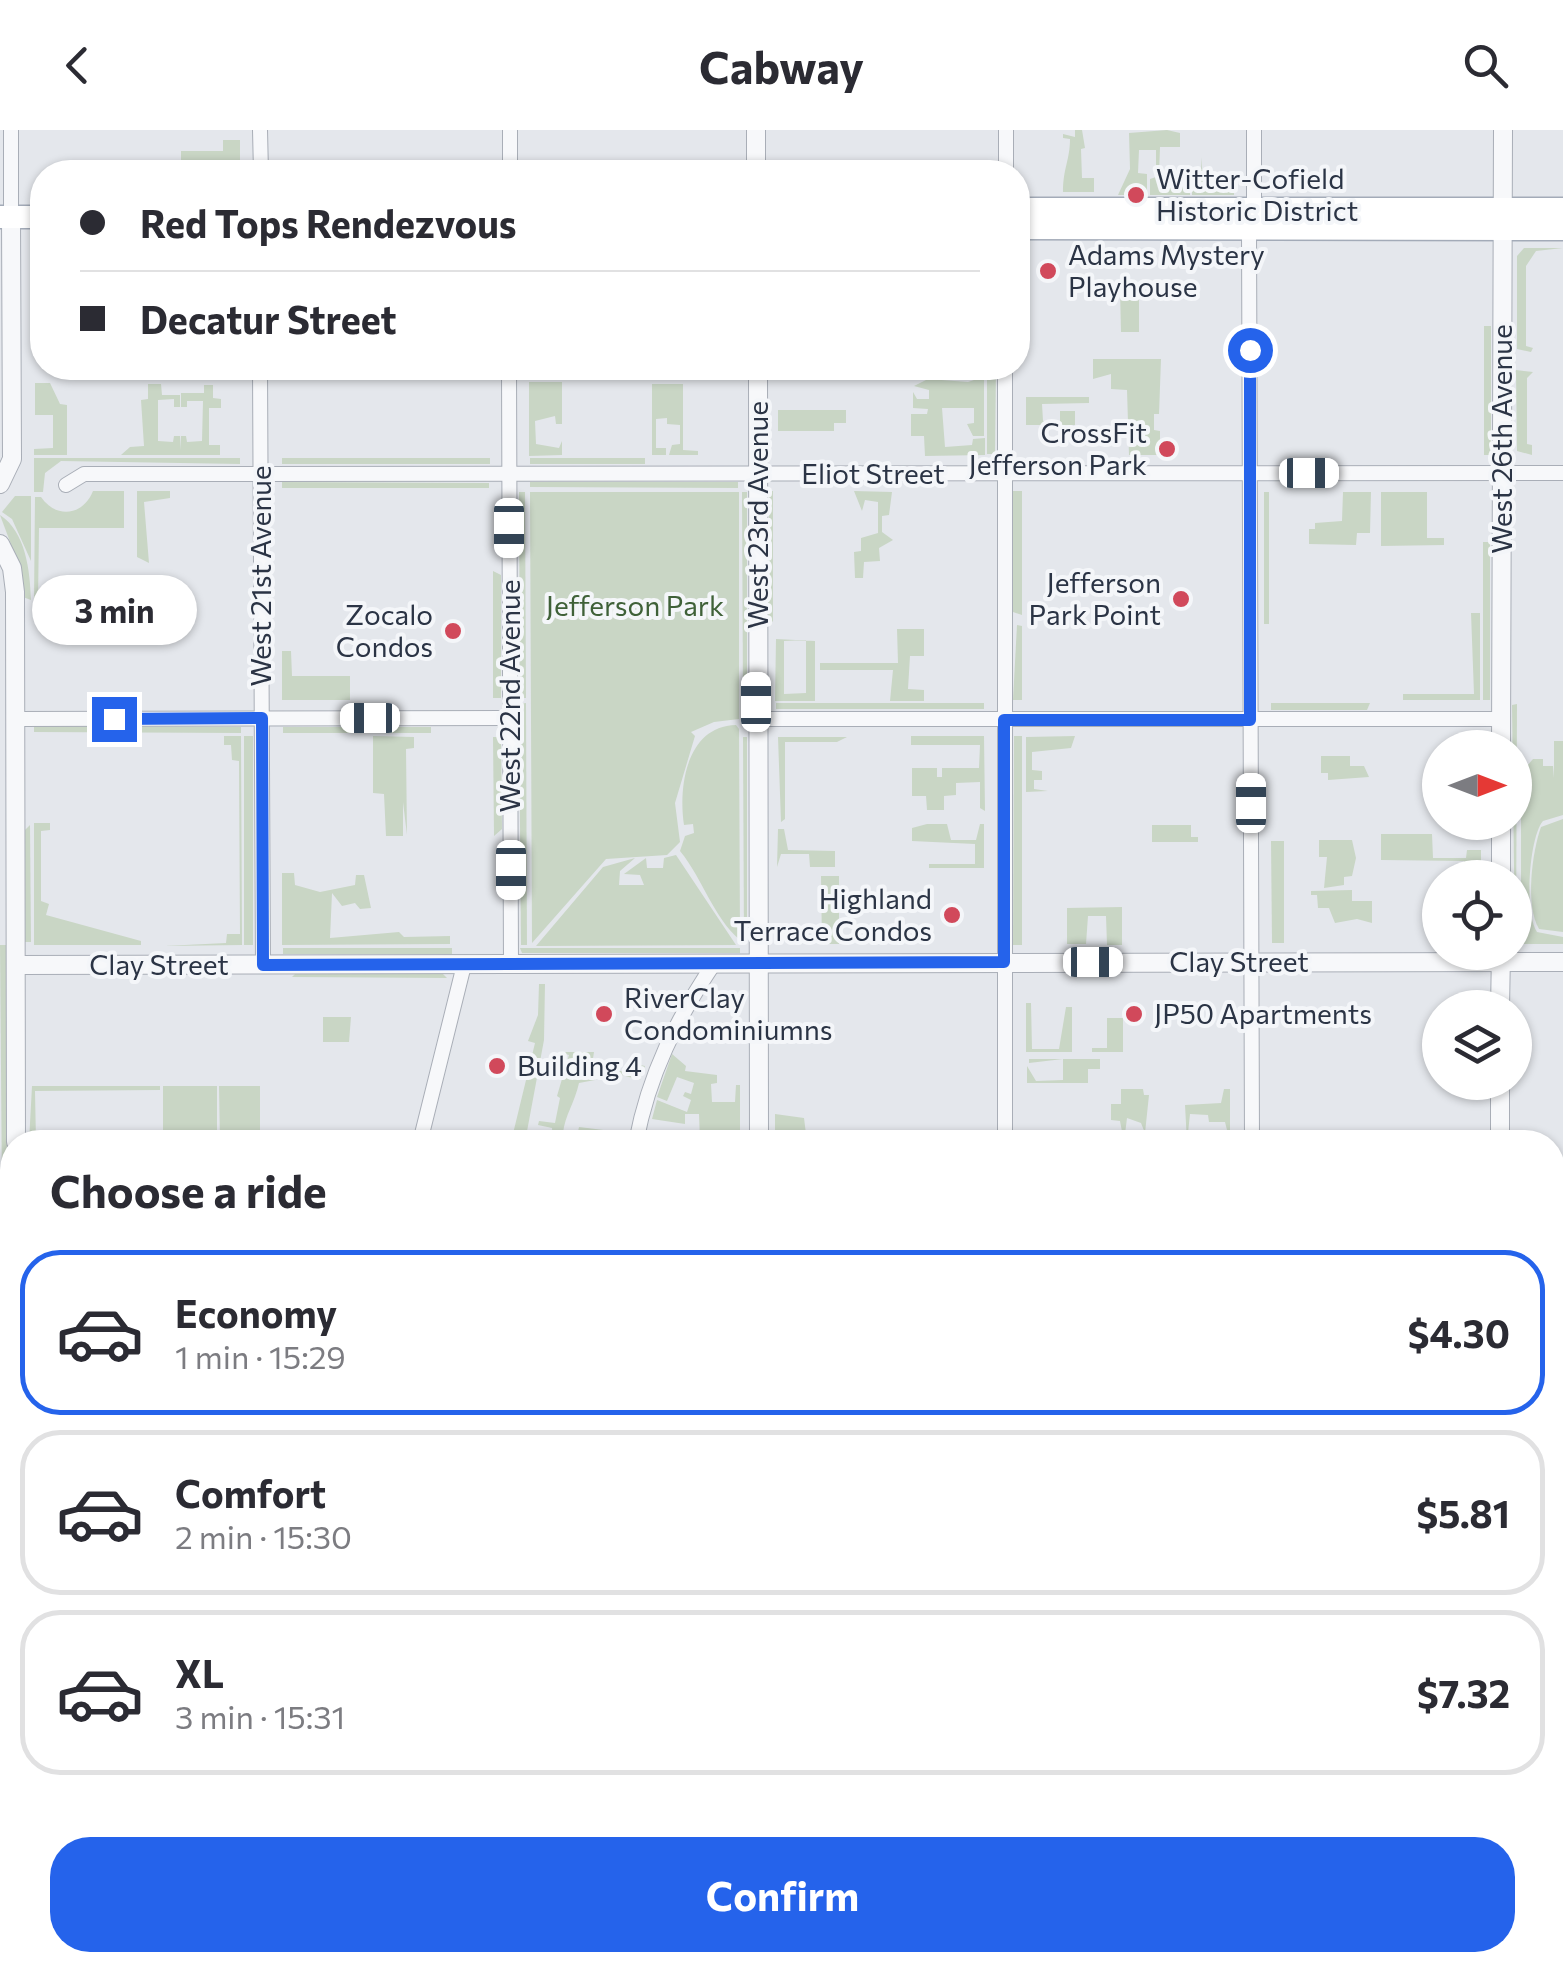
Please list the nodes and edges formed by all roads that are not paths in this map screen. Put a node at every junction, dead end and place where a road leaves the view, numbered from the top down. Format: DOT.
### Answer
graph roads {
  1 [pos="12,130"];
  2 [pos="260,130"];
  3 [pos="510,130"];
  4 [pos="756,130"];
  5 [pos="1006,130"];
  6 [pos="1254,130"];
  7 [pos="1503,130"];
  8 [pos="260,160"];
  9 [pos="510,160"];
  10 [pos="756,160"];
  11 [pos="1006,160"];
  12 [pos="1563,209"];
  13 [pos="1030,210"];
  14 [pos="6,217"];
  15 [pos="1252,219"];
  16 [pos="1503,219"];
  17 [pos="1030,228"];
  18 [pos="1563,229"];
  19 [pos="260,380"];
  20 [pos="509,380"];
  21 [pos="758,380"];
  22 [pos="1005,380"];
  23 [pos="1502,473"];
  24 [pos="1563,473"];
  25 [pos="261,474"];
  26 [pos="509,474"];
  27 [pos="758,474"];
  28 [pos="1004,474"];
  29 [pos="1250,474"];
  30 [pos="0,484"];
  31 [pos="66,485"];
  32 [pos="0,544"];
  33 [pos="262,718"];
  34 [pos="510,718"];
  35 [pos="16,719"];
  36 [pos="756,720"];
  37 [pos="1004,720"];
  38 [pos="1250,720"];
  39 [pos="1502,720"];
  40 [pos="1502,730"];
  41 [pos="1422,959"];
  42 [pos="1532,960"];
  43 [pos="714,962"];
  44 [pos="758,962"];
  45 [pos="1004,962"];
  46 [pos="1252,962"];
  47 [pos="1563,962"];
  48 [pos="16,965"];
  49 [pos="263,965"];
  50 [pos="464,965"];
  51 [pos="511,965"];
  52 [pos="1500,1100"];
  53 [pos="16,1130"];
  54 [pos="423,1130"];
  55 [pos="639,1130"];
  56 [pos="760,1130"];
  57 [pos="1004,1130"];
  58 [pos="1252,1130"];
  59 [pos="1500,1130"];
  1 -- 14 [label="street"];
  2 -- 8 [label="street"];
  3 -- 9 [label="street"];
  4 -- 10 [label="street"];
  5 -- 11 [label="street"];
  6 -- 15 [label="street"];
  7 -- 16 [label="street, West 26th Avenue"];
  12 -- 16 [label="main road"];
  13 -- 15 [label="main road"];
  14 -- 30 [label="street"];
  15 -- 16 [label="main road"];
  15 -- 17 [label="main road"];
  15 -- 29 [label="street"];
  16 -- 18 [label="main road"];
  16 -- 23 [label="street, West 26th Avenue"];
  19 -- 25 [label="street, West 21st Avenue"];
  20 -- 26 [label="street, West 22nd Avenue"];
  21 -- 27 [label="street, West 23rd Avenue"];
  22 -- 28 [label="street"];
  23 -- 24 [label="street, Eliot Street"];
  23 -- 29 [label="street, Eliot Street"];
  23 -- 39 [label="street, West 26th Avenue"];
  25 -- 26 [label="street, Eliot Street"];
  25 -- 31 [label="street, Eliot Street"];
  25 -- 33 [label="street, West 21st Avenue"];
  26 -- 27 [label="street, Eliot Street"];
  26 -- 34 [label="street, West 22nd Avenue"];
  27 -- 28 [label="street, Eliot Street"];
  27 -- 36 [label="street, West 23rd Avenue"];
  28 -- 29 [label="street, Eliot Street"];
  28 -- 37 [label="street"];
  29 -- 38 [label="street"];
  32 -- 35 [label="street"];
  33 -- 34 [label="street"];
  33 -- 35 [label="street"];
  33 -- 49 [label="street, West 21st Avenue"];
  34 -- 51 [label="street, West 22nd Avenue"];
  35 -- 48 [label="street"];
  36 -- 37 [label="street"];
  36 -- 44 [label="street, West 23rd Avenue"];
  37 -- 38 [label="street"];
  37 -- 45 [label="street"];
  38 -- 39 [label="street"];
  38 -- 46 [label="street"];
  39 -- 40 [label="street, West 26th Avenue"];
  41 -- 46 [label="street, Clay Street"];
  42 -- 47 [label="street, Clay Street"];
  43 -- 44 [label="street, Clay Street"];
  43 -- 51 [label="street, Clay Street"];
  43 -- 55 [label="street"];
  44 -- 45 [label="street, Clay Street"];
  44 -- 56 [label="street, West 23rd Avenue"];
  45 -- 46 [label="street, Clay Street"];
  45 -- 57 [label="street"];
  46 -- 58 [label="street"];
  48 -- 49 [label="street, Clay Street"];
  48 -- 53 [label="street"];
  49 -- 50 [label="street, Clay Street"];
  50 -- 51 [label="street, Clay Street"];
  50 -- 54 [label="street"];
  52 -- 59 [label="street"];
}
